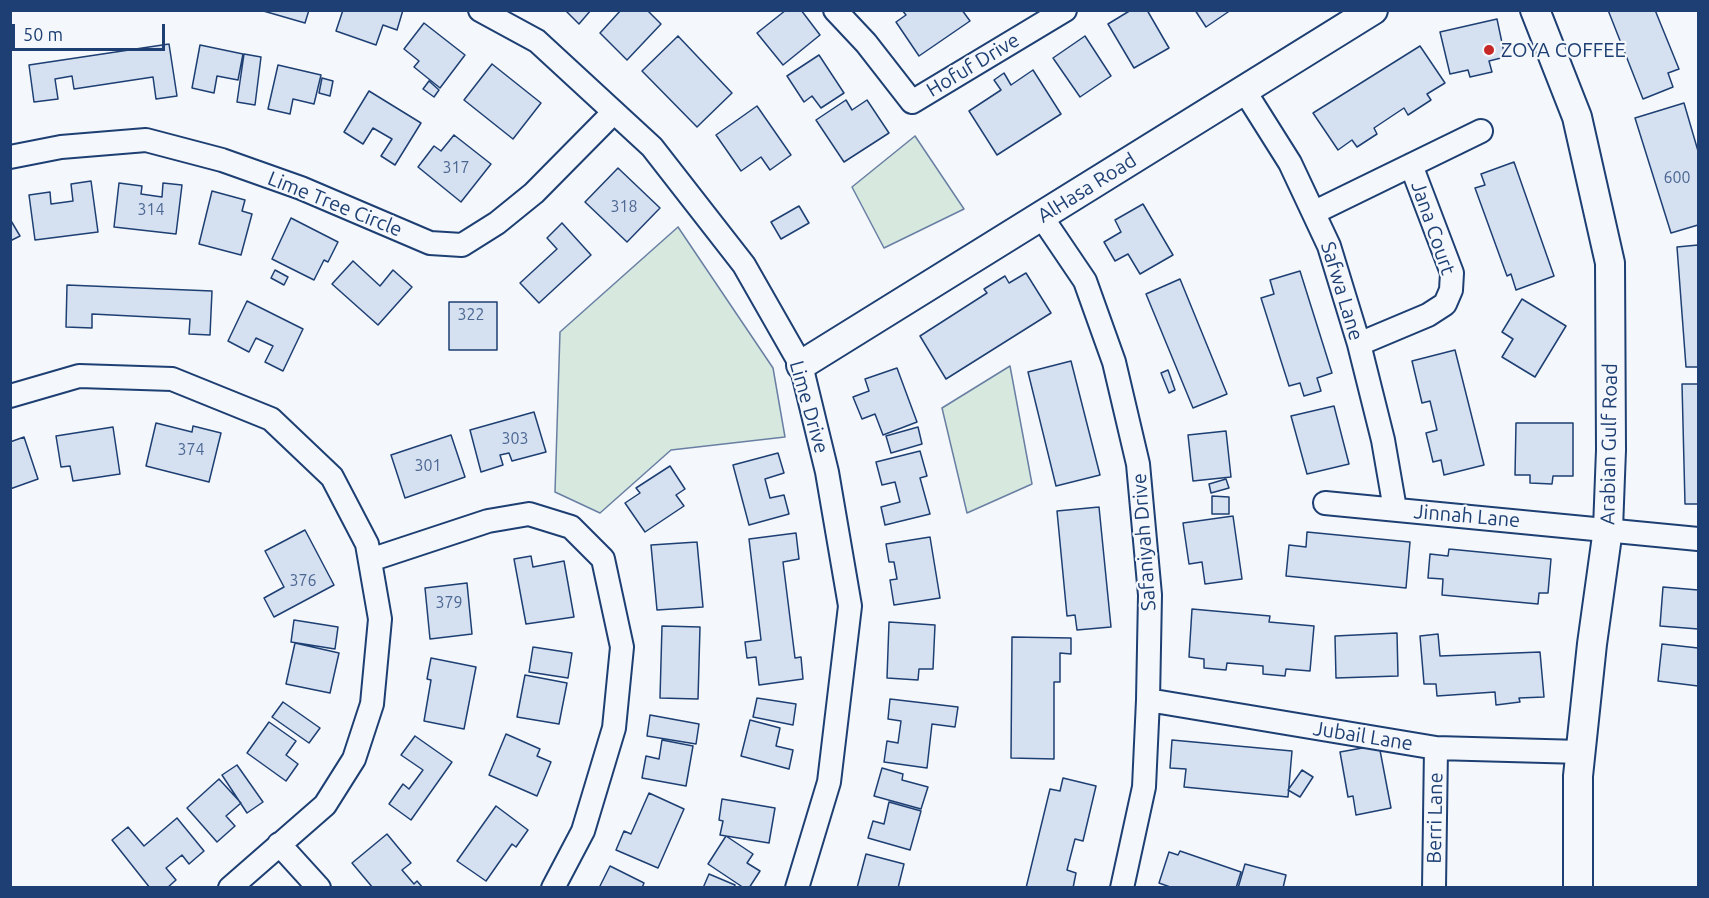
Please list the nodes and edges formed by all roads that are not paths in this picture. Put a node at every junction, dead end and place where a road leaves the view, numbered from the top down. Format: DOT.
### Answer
graph roads {
  1 [pos="480,10"];
  2 [pos="836,10"];
  3 [pos="1065,10"];
  4 [pos="1373,10"];
  5 [pos="1535,10"];
  6 [pos="1244,90"];
  7 [pos="614,112"];
  8 [pos="1482,131"];
  9 [pos="10,157"];
  10 [pos="1411,165"];
  11 [pos="1315,212"];
  12 [pos="1041,216"];
  13 [pos="1359,345"];
  14 [pos="801,365"];
  15 [pos="10,396"];
  16 [pos="1325,503"];
  17 [pos="1395,509"];
  18 [pos="1608,529"];
  19 [pos="1698,539"];
  20 [pos="375,553"];
  21 [pos="1148,700"];
  22 [pos="1436,748"];
  23 [pos="1581,752"];
  24 [pos="279,844"];
  25 [pos="230,888"];
  26 [pos="319,888"];
  27 [pos="553,888"];
  28 [pos="797,888"];
  29 [pos="1122,888"];
  30 [pos="1434,888"];
  31 [pos="1578,888"];
  1 -- 7 [label="street, Lime Drive"];
  2 -- 3 [label="street, Hofuf Drive"];
  4 -- 6 [label="main road, AlHasa Road"];
  5 -- 18 [label="main road, Arabian Gulf Road"];
  6 -- 11 [label="street, Safwa Lane"];
  6 -- 12 [label="main road, AlHasa Road"];
  7 -- 9 [label="street, Lime Tree Circle"];
  7 -- 14 [label="street, Lime Drive"];
  8 -- 10 [label="street, Jana Court"];
  10 -- 11 [label="street, Jana Court"];
  10 -- 13 [label="street, Jana Court"];
  11 -- 13 [label="street, Safwa Lane"];
  12 -- 14 [label="main road, AlHasa Road"];
  12 -- 21 [label="street, Safaniyah Drive"];
  13 -- 17 [label="street, Safwa Lane"];
  14 -- 28 [label="street, Lime Drive"];
  15 -- 20 [label="street"];
  16 -- 17 [label="street, Jinnah Lane"];
  17 -- 18 [label="street, Jinnah Lane"];
  18 -- 19 [label="street, Jinnah Lane"];
  18 -- 23 [label="main road, Arabian Gulf Road"];
  20 -- 24 [label="street"];
  20 -- 27 [label="street"];
  21 -- 22 [label="street, Jubail Lane"];
  21 -- 29 [label="street, Safaniyah Drive"];
  22 -- 23 [label="street, Jubail Lane"];
  22 -- 30 [label="street, Berri Lane"];
  23 -- 31 [label="main road, Arabian Gulf Road"];
  24 -- 25 [label="street"];
  24 -- 26 [label="street"];
}
